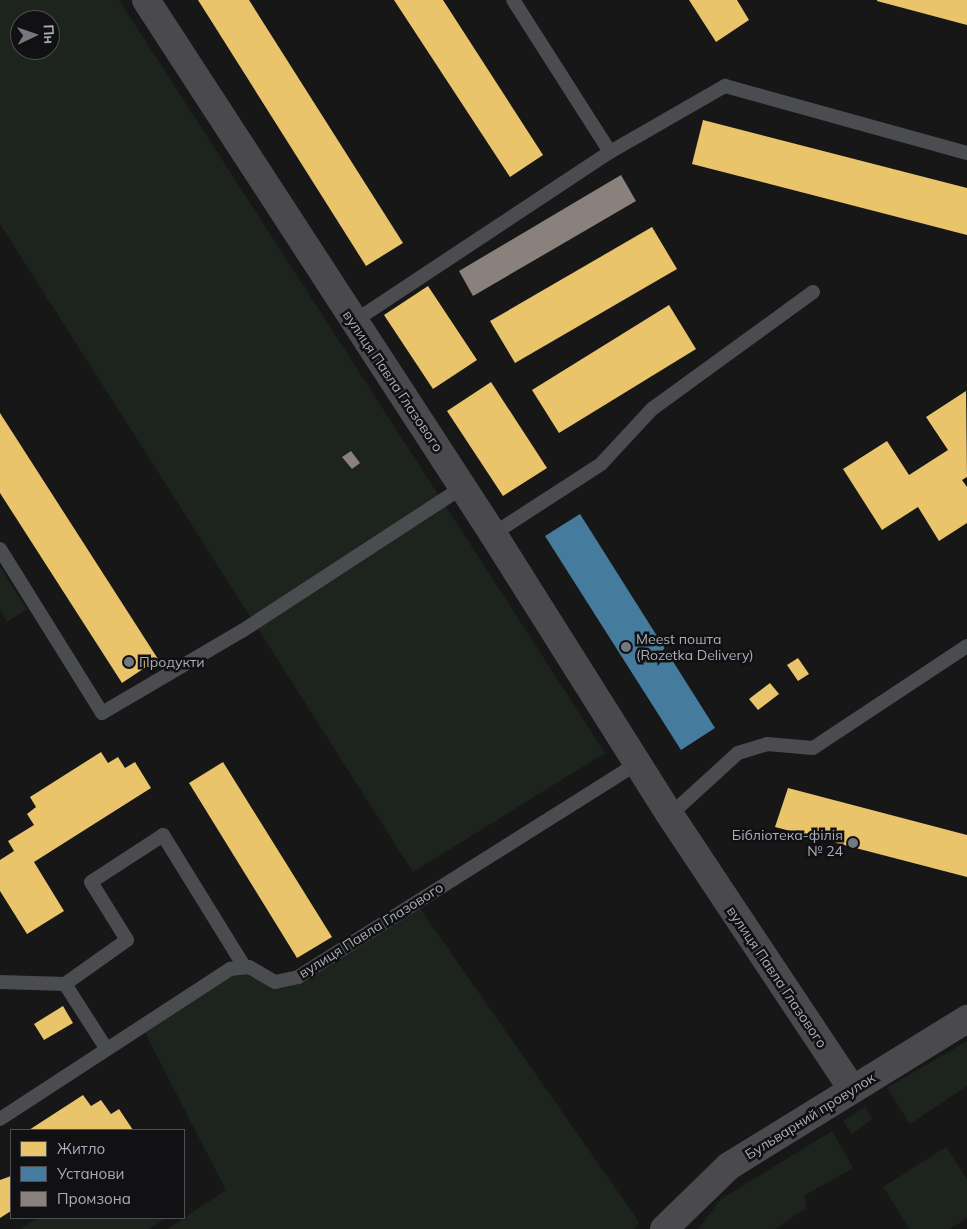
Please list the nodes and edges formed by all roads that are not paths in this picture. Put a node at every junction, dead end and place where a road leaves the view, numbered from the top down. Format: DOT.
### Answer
graph roads {
  1 [pos="146,0"];
  2 [pos="513,0"];
  3 [pos="610,152"];
  4 [pos="967,153"];
  5 [pos="813,292"];
  6 [pos="353,322"];
  7 [pos="463,487"];
  8 [pos="493,534"];
  9 [pos="0,549"];
  10 [pos="967,646"];
  11 [pos="638,763"];
  12 [pos="670,815"];
  13 [pos="244,966"];
  14 [pos="0,982"];
  15 [pos="65,984"];
  16 [pos="967,1019"];
  17 [pos="106,1048"];
  18 [pos="852,1089"];
  19 [pos="0,1119"];
  20 [pos="664,1229"];
  1 -- 6 [label="street, вулиця Павла Глазового"];
  2 -- 3 [label="lane"];
  3 -- 4 [label="lane"];
  3 -- 6 [label="lane"];
  5 -- 8 [label="lane"];
  6 -- 7 [label="street, вулиця Павла Глазового"];
  7 -- 8 [label="street, вулиця Павла Глазового"];
  7 -- 9 [label="lane"];
  8 -- 11 [label="street, вулиця Павла Глазового"];
  10 -- 12 [label="lane"];
  11 -- 12 [label="street, вулиця Павла Глазового"];
  11 -- 13 [label="lane, вулиця Павла Глазового"];
  12 -- 18 [label="street, вулиця Павла Глазового"];
  13 -- 15 [label="lane"];
  13 -- 17 [label="lane"];
  14 -- 15 [label="lane"];
  15 -- 17 [label="lane"];
  16 -- 18 [label="street, Бульварний провулок"];
  17 -- 19 [label="lane"];
  18 -- 20 [label="street, Бульварний провулок"];
}
